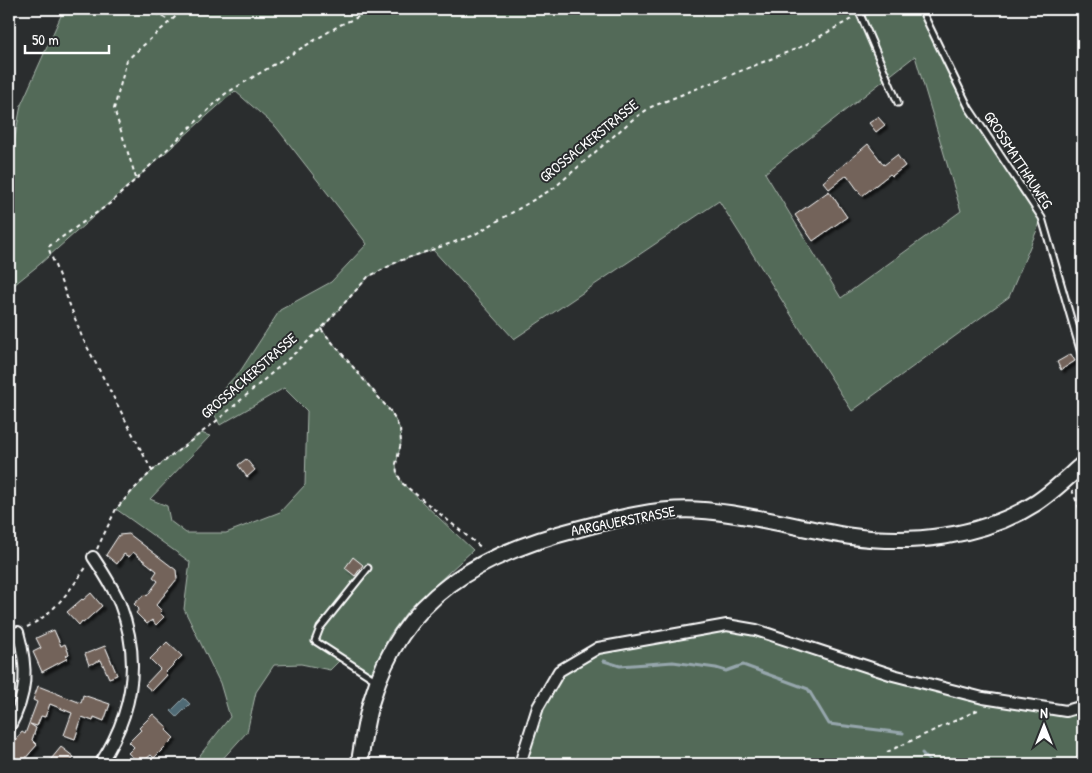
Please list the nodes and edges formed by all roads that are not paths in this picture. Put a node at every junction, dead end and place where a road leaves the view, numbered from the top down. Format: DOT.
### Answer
graph roads {
  1 [pos="868,9"];
  2 [pos="921,9"];
  3 [pos="898,103"];
  4 [pos="1083,360"];
  5 [pos="1083,464"];
  6 [pos="93,557"];
  7 [pos="368,568"];
  8 [pos="18,632"];
  9 [pos="378,681"];
  10 [pos="1083,706"];
  11 [pos="9,728"];
  12 [pos="100,764"];
  13 [pos="359,764"];
  14 [pos="520,764"];
  1 -- 3 [label="lane"];
  2 -- 4 [label="lane, GROSSMATTHAUWEG"];
  5 -- 9 [label="main road, AARGAUERSTRASSE"];
  6 -- 12 [label="street"];
  7 -- 9 [label="lane"];
  8 -- 11 [label="street"];
  9 -- 13 [label="main road, AARGAUERSTRASSE"];
  10 -- 14 [label="street"];
}
